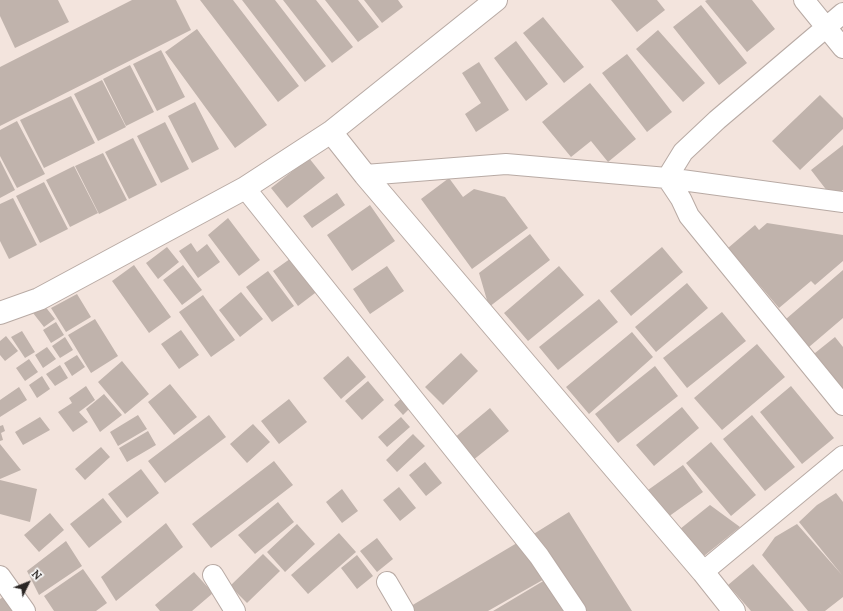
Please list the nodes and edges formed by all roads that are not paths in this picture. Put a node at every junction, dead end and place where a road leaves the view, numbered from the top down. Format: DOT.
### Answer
graph roads {
  1 [pos="496,0"];
  2 [pos="804,0"];
  3 [pos="843,13"];
  4 [pos="826,28"];
  5 [pos="843,48"];
  6 [pos="331,132"];
  7 [pos="365,175"];
  8 [pos="667,178"];
  9 [pos="245,188"];
  10 [pos="843,202"];
  11 [pos="0,313"];
  12 [pos="843,405"];
  13 [pos="843,456"];
  14 [pos="703,572"];
  15 [pos="213,575"];
  16 [pos="0,576"];
  17 [pos="386,582"];
  18 [pos="726,608"];
  19 [pos="25,611"];
  20 [pos="235,611"];
  21 [pos="404,611"];
  22 [pos="576,611"];
  1 -- 6 [label="street"];
  2 -- 4 [label="street"];
  3 -- 4 [label="street"];
  4 -- 5 [label="street"];
  4 -- 8 [label="street"];
  6 -- 7 [label="street"];
  6 -- 9 [label="street"];
  7 -- 8 [label="street"];
  7 -- 14 [label="street"];
  8 -- 10 [label="street"];
  8 -- 12 [label="street"];
  9 -- 11 [label="street"];
  9 -- 22 [label="street"];
  13 -- 14 [label="street"];
  14 -- 18 [label="street"];
  15 -- 20 [label="street"];
  16 -- 19 [label="street"];
  17 -- 21 [label="street"];
}
